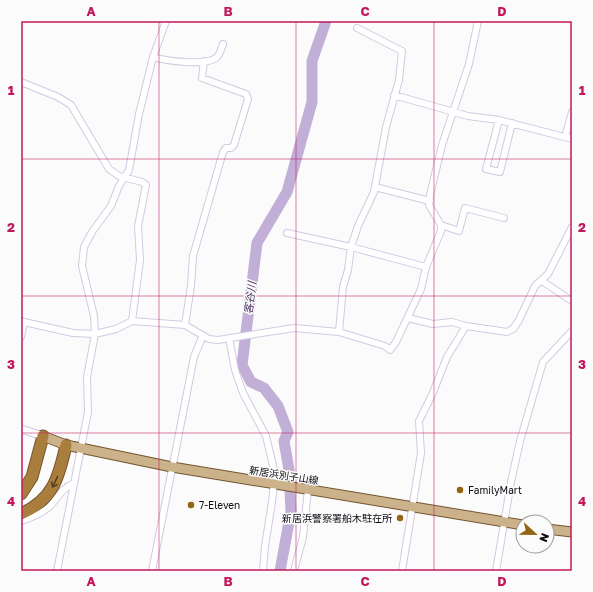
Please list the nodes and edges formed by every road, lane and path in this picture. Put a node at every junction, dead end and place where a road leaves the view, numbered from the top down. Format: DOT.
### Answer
graph roads {
  1 [pos="166,21"];
  2 [pos="478,21"];
  3 [pos="357,28"];
  4 [pos="223,44"];
  5 [pos="153,57"];
  6 [pos="204,61"];
  7 [pos="21,82"];
  8 [pos="394,95"];
  9 [pos="453,111"];
  10 [pos="572,112"];
  11 [pos="499,120"];
  12 [pos="512,123"];
  13 [pos="565,137"];
  14 [pos="572,139"];
  15 [pos="124,177"];
  16 [pos="375,187"];
  17 [pos="430,201"];
  18 [pos="504,218"];
  19 [pos="440,225"];
  20 [pos="572,229"];
  21 [pos="287,233"];
  22 [pos="351,246"];
  23 [pos="426,267"];
  24 [pos="542,281"];
  25 [pos="572,301"];
  26 [pos="408,318"];
  27 [pos="132,321"];
  28 [pos="22,322"];
  29 [pos="185,325"];
  30 [pos="466,326"];
  31 [pos="572,331"];
  32 [pos="339,332"];
  33 [pos="95,334"];
  34 [pos="203,335"];
  35 [pos="21,337"];
  36 [pos="230,338"];
  37 [pos="21,429"];
  38 [pos="43,436"];
  39 [pos="66,445"];
  40 [pos="81,449"];
  41 [pos="172,467"];
  42 [pos="73,484"];
  43 [pos="277,485"];
  44 [pos="306,490"];
  45 [pos="21,494"];
  46 [pos="412,507"];
  47 [pos="21,514"];
  48 [pos="21,521"];
  49 [pos="505,522"];
  50 [pos="515,524"];
  51 [pos="555,530"];
  52 [pos="572,532"];
  53 [pos="57,571"];
  54 [pos="152,571"];
  55 [pos="263,571"];
  56 [pos="294,571"];
  57 [pos="402,571"];
  58 [pos="496,571"];
  1 -- 5 [label="street"];
  2 -- 9 [label="street"];
  3 -- 8 [label="street"];
  4 -- 6 [label="street"];
  5 -- 6 [label="street"];
  5 -- 15 [label="street"];
  6 -- 29 [label="street"];
  7 -- 15 [label="street"];
  8 -- 9 [label="street"];
  8 -- 16 [label="street"];
  9 -- 11 [label="street"];
  9 -- 17 [label="street"];
  10 -- 13 [label="street"];
  11 -- 12 [label="street"];
  11 -- 12 [label="street"];
  12 -- 13 [label="street"];
  13 -- 14 [label="street"];
  15 -- 27 [label="street"];
  15 -- 33 [label="street"];
  16 -- 17 [label="street"];
  16 -- 22 [label="street"];
  17 -- 19 [label="street"];
  18 -- 19 [label="street"];
  19 -- 23 [label="street"];
  20 -- 24 [label="street"];
  21 -- 22 [label="street"];
  22 -- 23 [label="street"];
  22 -- 32 [label="street"];
  23 -- 26 [label="street"];
  24 -- 25 [label="street"];
  24 -- 30 [label="street"];
  26 -- 30 [label="street"];
  26 -- 32 [label="street"];
  27 -- 29 [label="street"];
  27 -- 33 [label="street"];
  28 -- 33 [label="street"];
  28 -- 35 [label="street"];
  29 -- 34 [label="street"];
  30 -- 46 [label="street"];
  31 -- 49 [label="street"];
  32 -- 36 [label="street"];
  33 -- 40 [label="street"];
  34 -- 36 [label="street"];
  34 -- 41 [label="street"];
  36 -- 43 [label="street"];
  37 -- 38 [label="street"];
  38 -- 39 [label="main road, 新居浜別子山線"];
  38 -- 45 [label="highway"];
  39 -- 40 [label="main road, 新居浜別子山線"];
  39 -- 47 [label="highway, one-way"];
  40 -- 41 [label="main road, 新居浜別子山線"];
  40 -- 42 [label="street"];
  41 -- 43 [label="main road, 新居浜別子山線"];
  41 -- 54 [label="street"];
  42 -- 48 [label="street"];
  42 -- 53 [label="street"];
  43 -- 44 [label="main road, 新居浜別子山線"];
  43 -- 55 [label="street"];
  44 -- 46 [label="main road, 新居浜別子山線"];
  44 -- 56 [label="street"];
  46 -- 49 [label="main road, 新居浜別子山線"];
  46 -- 57 [label="street"];
  49 -- 50 [label="main road, 新居浜別子山線"];
  49 -- 58 [label="street"];
  51 -- 52 [label="main road"];
}
